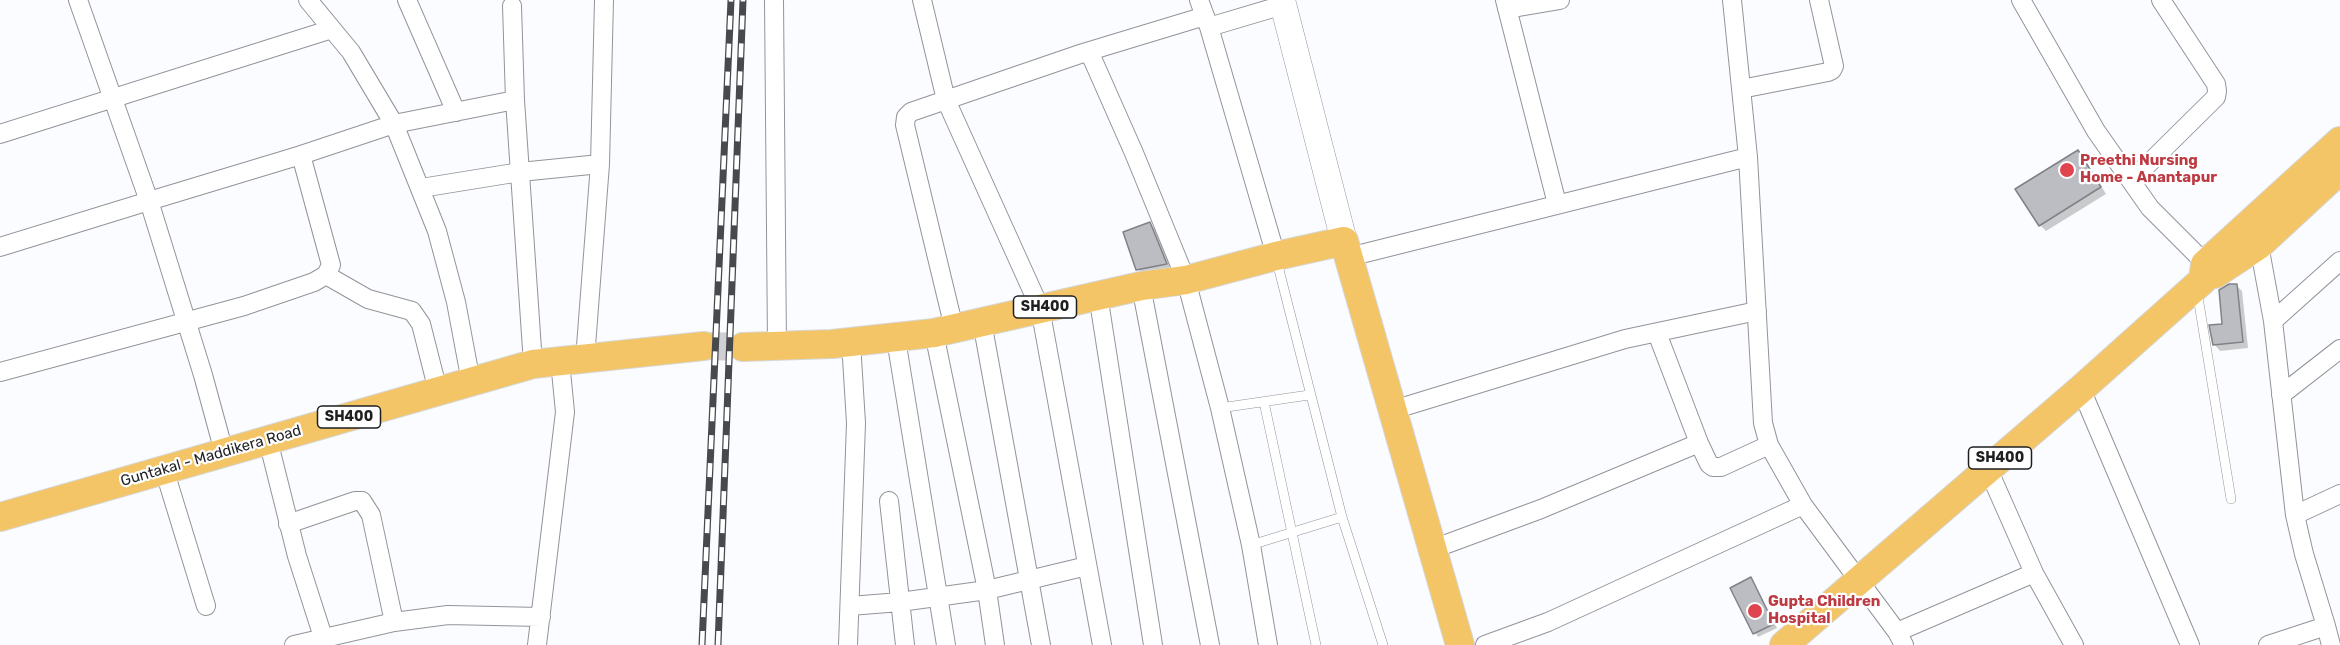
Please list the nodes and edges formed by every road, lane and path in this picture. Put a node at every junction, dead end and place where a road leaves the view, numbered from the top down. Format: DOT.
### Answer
graph roads {
  1 [pos="78,0"];
  2 [pos="308,0"];
  3 [pos="407,0"];
  4 [pos="604,0"];
  5 [pos="774,0"];
  6 [pos="922,0"];
  7 [pos="1560,0"];
  8 [pos="1732,0"];
  9 [pos="1819,0"];
  10 [pos="2021,0"];
  11 [pos="2161,0"];
  12 [pos="1282,3"];
  13 [pos="1506,4"];
  14 [pos="512,6"];
  15 [pos="1204,14"];
  16 [pos="332,29"];
  17 [pos="1083,53"];
  18 [pos="1741,89"];
  19 [pos="112,98"];
  20 [pos="515,100"];
  21 [pos="946,100"];
  22 [pos="456,112"];
  23 [pos="394,124"];
  24 [pos="0,134"];
  25 [pos="2340,141"];
  26 [pos="301,156"];
  27 [pos="1748,157"];
  28 [pos="600,164"];
  29 [pos="2340,170"];
  30 [pos="520,172"];
  31 [pos="2131,181"];
  32 [pos="421,188"];
  33 [pos="149,201"];
  34 [pos="1557,204"];
  35 [pos="2259,245"];
  36 [pos="0,248"];
  37 [pos="1347,249"];
  38 [pos="1276,256"];
  39 [pos="2340,261"];
  40 [pos="326,275"];
  41 [pos="2205,276"];
  42 [pos="1186,280"];
  43 [pos="1141,286"];
  44 [pos="1098,295"];
  45 [pos="1040,308"];
  46 [pos="1757,311"];
  47 [pos="187,321"];
  48 [pos="2273,321"];
  49 [pos="982,322"];
  50 [pos="944,331"];
  51 [pos="1657,333"];
  52 [pos="896,339"];
  53 [pos="851,342"];
  54 [pos="704,346"];
  55 [pos="777,346"];
  56 [pos="743,347"];
  57 [pos="2340,349"];
  58 [pos="573,360"];
  59 [pos="533,364"];
  60 [pos="0,372"];
  61 [pos="471,382"];
  62 [pos="2081,389"];
  63 [pos="438,391"];
  64 [pos="1309,395"];
  65 [pos="2281,396"];
  66 [pos="1264,402"];
  67 [pos="1220,408"];
  68 [pos="1393,410"];
  69 [pos="268,440"];
  70 [pos="1699,443"];
  71 [pos="1768,445"];
  72 [pos="224,452"];
  73 [pos="164,469"];
  74 [pos="1988,469"];
  75 [pos="2340,494"];
  76 [pos="2231,499"];
  77 [pos="888,501"];
  78 [pos="1803,505"];
  79 [pos="2295,515"];
  80 [pos="0,517"];
  81 [pos="1342,518"];
  82 [pos="288,524"];
  83 [pos="1291,533"];
  84 [pos="1251,545"];
  85 [pos="1433,549"];
  86 [pos="1088,566"];
  87 [pos="2034,573"];
  88 [pos="1029,580"];
  89 [pos="1858,580"];
  90 [pos="987,590"];
  91 [pos="937,597"];
  92 [pos="900,602"];
  93 [pos="206,606"];
  94 [pos="850,606"];
  95 [pos="541,617"];
  96 [pos="394,622"];
  97 [pos="2326,626"];
  98 [pos="323,637"];
  99 [pos="1901,639"];
  100 [pos="294,645"];
  101 [pos="537,645"];
  102 [pos="848,645"];
  103 [pos="905,645"];
  104 [pos="946,645"];
  105 [pos="995,645"];
  106 [pos="1041,645"];
  107 [pos="1102,645"];
  108 [pos="1153,645"];
  109 [pos="1210,645"];
  110 [pos="1268,645"];
  111 [pos="1316,645"];
  112 [pos="1383,645"];
  113 [pos="1460,645"];
  114 [pos="1485,645"];
  115 [pos="1784,645"];
  116 [pos="2074,645"];
  117 [pos="2190,645"];
  118 [pos="2268,645"];
  119 [pos="2331,645"];
  1 -- 19 [label="street"];
  2 -- 16 [label="street"];
  3 -- 22 [label="street"];
  4 -- 28 [label="street"];
  5 -- 55 [label="street"];
  6 -- 21 [label="street"];
  7 -- 13 [label="street"];
  8 -- 18 [label="street"];
  9 -- 18 [label="street"];
  10 -- 31 [label="street"];
  11 -- 31 [label="street"];
  12 -- 15 [label="street"];
  12 -- 37 [label="street"];
  13 -- 34 [label="street"];
  14 -- 20 [label="street"];
  15 -- 17 [label="street"];
  15 -- 38 [label="street"];
  16 -- 19 [label="street"];
  16 -- 23 [label="street"];
  17 -- 21 [label="street"];
  17 -- 42 [label="street"];
  18 -- 27 [label="street"];
  19 -- 24 [label="street"];
  19 -- 33 [label="street"];
  20 -- 22 [label="street"];
  20 -- 30 [label="street"];
  21 -- 45 [label="street"];
  21 -- 50 [label="street"];
  22 -- 23 [label="street"];
  23 -- 26 [label="street"];
  23 -- 32 [label="street"];
  25 -- 41 [label="main road, SH400"];
  26 -- 33 [label="street"];
  26 -- 40 [label="street"];
  27 -- 34 [label="street"];
  27 -- 46 [label="street"];
  28 -- 30 [label="street"];
  28 -- 58 [label="street"];
  29 -- 35 [label="main road, SH400"];
  30 -- 32 [label="street"];
  30 -- 59 [label="street"];
  31 -- 41 [label="street"];
  32 -- 61 [label="street"];
  33 -- 36 [label="street"];
  33 -- 47 [label="street"];
  34 -- 37 [label="street"];
  35 -- 41 [label="main road, SH400"];
  35 -- 48 [label="street"];
  37 -- 38 [label="main road, SH400"];
  37 -- 68 [label="main road"];
  38 -- 42 [label="main road, SH400"];
  38 -- 64 [label="lane"];
  39 -- 48 [label="street"];
  40 -- 47 [label="street"];
  40 -- 63 [label="street"];
  41 -- 62 [label="main road, SH400"];
  41 -- 76 [label="lane"];
  42 -- 43 [label="main road, SH400"];
  42 -- 67 [label="street"];
  43 -- 44 [label="main road, SH400"];
  43 -- 109 [label="street"];
  44 -- 45 [label="main road, SH400"];
  44 -- 108 [label="street"];
  45 -- 49 [label="main road, SH400"];
  45 -- 86 [label="street"];
  46 -- 51 [label="street"];
  46 -- 71 [label="street"];
  47 -- 60 [label="street"];
  47 -- 72 [label="street"];
  48 -- 65 [label="street"];
  49 -- 50 [label="main road, SH400"];
  49 -- 88 [label="street"];
  50 -- 52 [label="main road, SH400"];
  50 -- 90 [label="street"];
  51 -- 68 [label="street"];
  51 -- 70 [label="street"];
  52 -- 53 [label="main road, SH400"];
  52 -- 91 [label="street"];
  53 -- 55 [label="main road, SH400"];
  53 -- 94 [label="street"];
  54 -- 58 [label="main road, Guntakal - Maddikera Road / SH400"];
  55 -- 56 [label="main road, SH400"];
  57 -- 65 [label="street"];
  58 -- 59 [label="main road, Guntakal - Maddikera Road / SH400"];
  58 -- 95 [label="street"];
  59 -- 61 [label="main road, Guntakal - Maddikera Road / SH400"];
  61 -- 63 [label="main road, Guntakal - Maddikera Road / SH400"];
  62 -- 74 [label="main road, SH400"];
  62 -- 117 [label="street"];
  63 -- 69 [label="main road, Guntakal - Maddikera Road / SH400"];
  64 -- 66 [label="lane"];
  64 -- 81 [label="lane"];
  65 -- 79 [label="street"];
  66 -- 67 [label="lane"];
  66 -- 83 [label="lane"];
  67 -- 84 [label="street"];
  68 -- 85 [label="main road"];
  69 -- 72 [label="main road, Guntakal - Maddikera Road / SH400"];
  69 -- 82 [label="street"];
  70 -- 71 [label="street"];
  70 -- 85 [label="street"];
  71 -- 78 [label="street"];
  72 -- 73 [label="main road, Guntakal - Maddikera Road / SH400"];
  73 -- 80 [label="main road, Guntakal - Maddikera Road / SH400"];
  73 -- 93 [label="street"];
  74 -- 87 [label="street"];
  74 -- 89 [label="main road, SH400"];
  75 -- 79 [label="street"];
  77 -- 92 [label="street"];
  78 -- 89 [label="street"];
  78 -- 114 [label="street"];
  79 -- 97 [label="street"];
  81 -- 83 [label="lane"];
  81 -- 112 [label="lane"];
  82 -- 96 [label="street"];
  82 -- 98 [label="street"];
  83 -- 84 [label="lane"];
  83 -- 111 [label="lane"];
  84 -- 110 [label="street"];
  85 -- 113 [label="main road"];
  86 -- 88 [label="street"];
  86 -- 107 [label="street"];
  87 -- 99 [label="street"];
  87 -- 116 [label="street"];
  88 -- 90 [label="street"];
  88 -- 106 [label="street"];
  89 -- 99 [label="street"];
  89 -- 115 [label="main road, SH400"];
  90 -- 91 [label="street"];
  90 -- 105 [label="street"];
  91 -- 92 [label="street"];
  91 -- 104 [label="street"];
  92 -- 94 [label="street"];
  92 -- 103 [label="street"];
  94 -- 102 [label="street"];
  95 -- 96 [label="street"];
  95 -- 101 [label="street"];
  96 -- 98 [label="street"];
  97 -- 118 [label="street"];
  97 -- 119 [label="street"];
  98 -- 100 [label="street"];
}
